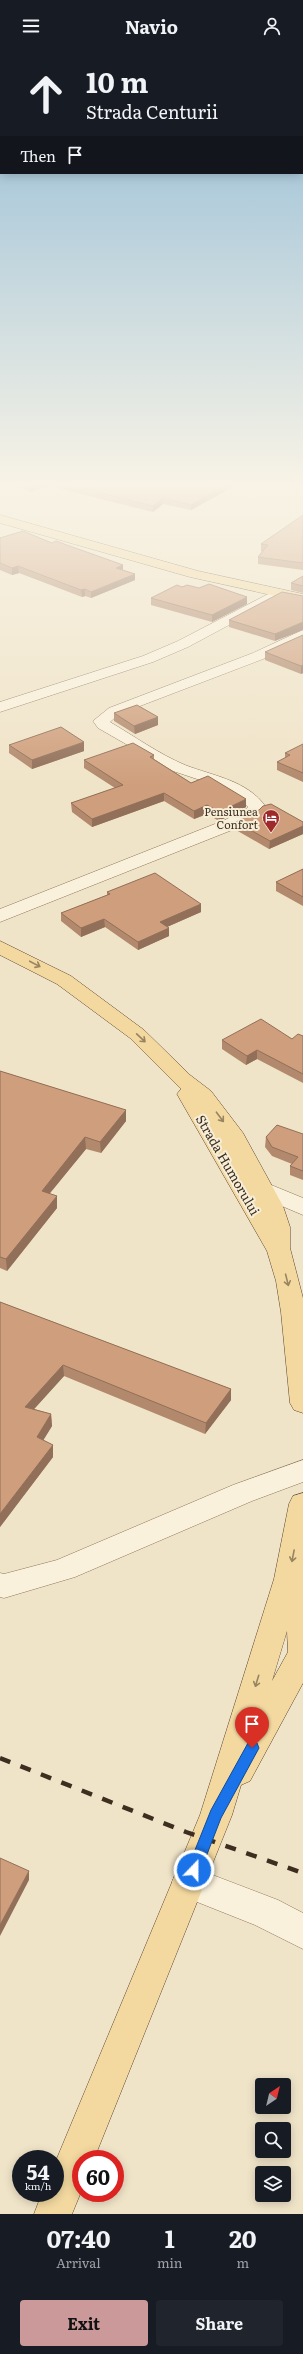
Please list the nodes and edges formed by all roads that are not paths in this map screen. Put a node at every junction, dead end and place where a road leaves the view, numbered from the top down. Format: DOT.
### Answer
graph roads {
  1 [pos="234,583"];
  2 [pos="278,593"];
  3 [pos="303,598"];
  4 [pos="303,634"];
  5 [pos="0,707"];
  6 [pos="0,916"];
  7 [pos="0,947"];
  8 [pos="183,1080"];
  9 [pos="264,1190"];
  10 [pos="303,1206"];
  11 [pos="278,1248"];
  12 [pos="298,1317"];
  13 [pos="303,1403"];
  14 [pos="303,1471"];
  15 [pos="303,1504"];
  16 [pos="0,1585"];
  17 [pos="303,1593"];
  18 [pos="303,1653"];
  19 [pos="216,1815"];
  20 [pos="189,1882"];
  21 [pos="303,1932"];
  22 [pos="53,2214"];
  1 -- 2 [label="main road"];
  2 -- 3 [label="main road"];
  2 -- 5 [label="street"];
  4 -- 6 [label="street"];
  7 -- 8 [label="main road, Strada Humorului, one-way"];
  8 -- 9 [label="main road, Strada Humorului, one-way"];
  8 -- 11 [label="main road, Strada Humorului"];
  9 -- 10 [label="street"];
  9 -- 11 [label="main road, Strada Humorului"];
  11 -- 12 [label="main road, Strada Humorului, one-way"];
  12 -- 13 [label="main road, Strada Humorului"];
  14 -- 16 [label="street"];
  15 -- 19 [label="main road, one-way"];
  17 -- 18 [label="main road"];
  18 -- 19 [label="main road"];
  19 -- 20 [label="main road"];
  20 -- 21 [label="street"];
  20 -- 22 [label="main road"];
}
